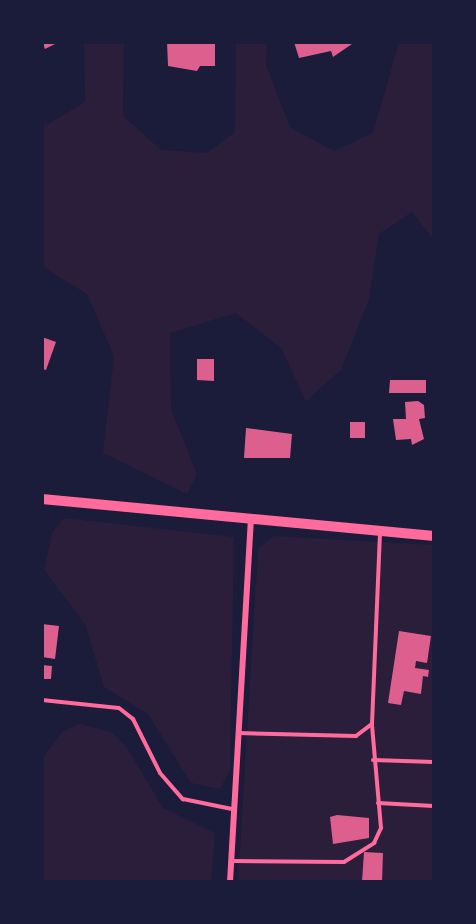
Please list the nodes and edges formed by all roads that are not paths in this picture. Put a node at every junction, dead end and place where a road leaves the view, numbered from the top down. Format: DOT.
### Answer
graph roads {
  1 [pos="42,499"];
  2 [pos="251,521"];
  3 [pos="380,531"];
  4 [pos="434,536"];
  5 [pos="42,700"];
  6 [pos="372,724"];
  7 [pos="237,733"];
  8 [pos="373,760"];
  9 [pos="434,762"];
  10 [pos="378,803"];
  11 [pos="434,806"];
  12 [pos="232,809"];
  13 [pos="232,861"];
  14 [pos="230,882"];
  1 -- 2 [label="main road"];
  2 -- 3 [label="main road"];
  2 -- 7 [label="street"];
  3 -- 4 [label="main road"];
  3 -- 6 [label="lane"];
  5 -- 12 [label="lane"];
  6 -- 7 [label="lane"];
  6 -- 8 [label="lane"];
  7 -- 12 [label="street"];
  8 -- 9 [label="lane"];
  8 -- 10 [label="lane"];
  10 -- 11 [label="lane"];
  10 -- 13 [label="lane"];
  12 -- 13 [label="street"];
  13 -- 14 [label="street"];
}
